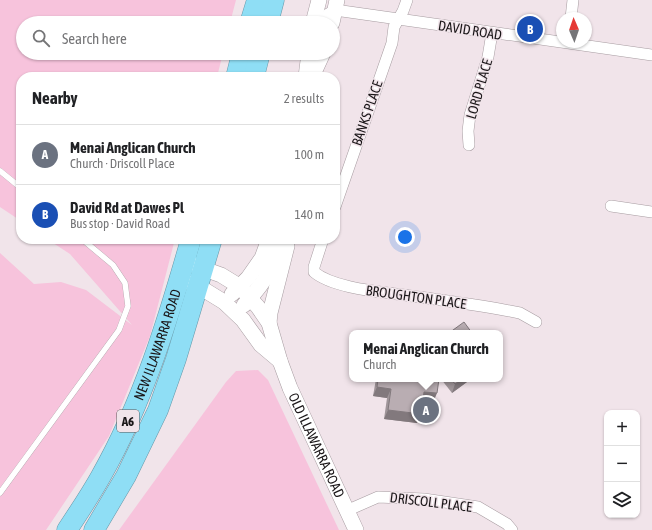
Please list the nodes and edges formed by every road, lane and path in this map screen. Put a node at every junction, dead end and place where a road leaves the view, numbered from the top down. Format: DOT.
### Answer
graph roads {
  1 [pos="257,0"];
  2 [pos="274,0"];
  3 [pos="319,0"];
  4 [pos="407,0"];
  5 [pos="573,0"];
  6 [pos="334,8"];
  7 [pos="572,12"];
  8 [pos="252,16"];
  9 [pos="270,16"];
  10 [pos="315,16"];
  11 [pos="326,16"];
  12 [pos="399,19"];
  13 [pos="492,33"];
  14 [pos="556,42"];
  15 [pos="592,47"];
  16 [pos="652,55"];
  17 [pos="240,60"];
  18 [pos="258,60"];
  19 [pos="307,60"];
  20 [pos="320,60"];
  21 [pos="237,72"];
  22 [pos="255,72"];
  23 [pos="306,72"];
  24 [pos="314,72"];
  25 [pos="469,144"];
  26 [pos="0,171"];
  27 [pos="16,184"];
  28 [pos="340,193"];
  29 [pos="611,206"];
  30 [pos="652,212"];
  31 [pos="88,244"];
  32 [pos="189,244"];
  33 [pos="211,244"];
  34 [pos="267,244"];
  35 [pos="278,244"];
  36 [pos="287,244"];
  37 [pos="321,244"];
  38 [pos="182,270"];
  39 [pos="201,277"];
  40 [pos="239,286"];
  41 [pos="250,298"];
  42 [pos="224,302"];
  43 [pos="236,313"];
  44 [pos="536,322"];
  45 [pos="269,323"];
  46 [pos="280,360"];
  47 [pos="0,493"];
  48 [pos="346,511"];
  49 [pos="67,530"];
  50 [pos="94,530"];
  51 [pos="356,530"];
  52 [pos="512,530"];
  1 -- 8 [label="highway"];
  2 -- 9 [label="highway"];
  3 -- 10 [label="street"];
  4 -- 12 [label="street"];
  5 -- 7 [label="street"];
  6 -- 11 [label="street, DAVID ROAD"];
  6 -- 12 [label="street, DAVID ROAD"];
  12 -- 13 [label="street, DAVID ROAD"];
  12 -- 28 [label="street, BANKS PLACE"];
  13 -- 14 [label="street, DAVID ROAD"];
  13 -- 25 [label="street, LORD PLACE"];
  15 -- 16 [label="street, DAVID ROAD"];
  17 -- 21 [label="highway"];
  18 -- 22 [label="highway"];
  19 -- 23 [label="street"];
  20 -- 24 [label="street"];
  26 -- 27 [label="lane"];
  29 -- 30 [label="street"];
  31 -- 47 [label="lane"];
  32 -- 38 [label="highway, NEW ILLAWARRA ROAD / A6"];
  33 -- 39 [label="highway, NEW ILLAWARRA ROAD / A6"];
  34 -- 40 [label="street"];
  35 -- 41 [label="street"];
  36 -- 45 [label="street, OLD ILLAWARRA ROAD"];
  37 -- 44 [label="street, BROUGHTON PLACE"];
  38 -- 39 [label="street, OLD ILLAWARRA ROAD"];
  38 -- 49 [label="highway, NEW ILLAWARRA ROAD / A6"];
  39 -- 40 [label="street, OLD ILLAWARRA ROAD"];
  39 -- 42 [label="street, OLD ILLAWARRA ROAD"];
  39 -- 50 [label="highway, NEW ILLAWARRA ROAD / A6"];
  40 -- 41 [label="street, OLD ILLAWARRA ROAD"];
  40 -- 42 [label="street"];
  41 -- 43 [label="street"];
  41 -- 45 [label="street, OLD ILLAWARRA ROAD"];
  42 -- 43 [label="street, OLD ILLAWARRA ROAD"];
  43 -- 46 [label="street, OLD ILLAWARRA ROAD"];
  45 -- 46 [label="street, OLD ILLAWARRA ROAD"];
  46 -- 48 [label="street, OLD ILLAWARRA ROAD"];
  48 -- 51 [label="street, OLD ILLAWARRA ROAD"];
  48 -- 52 [label="street, DRISCOLL PLACE"];
}
